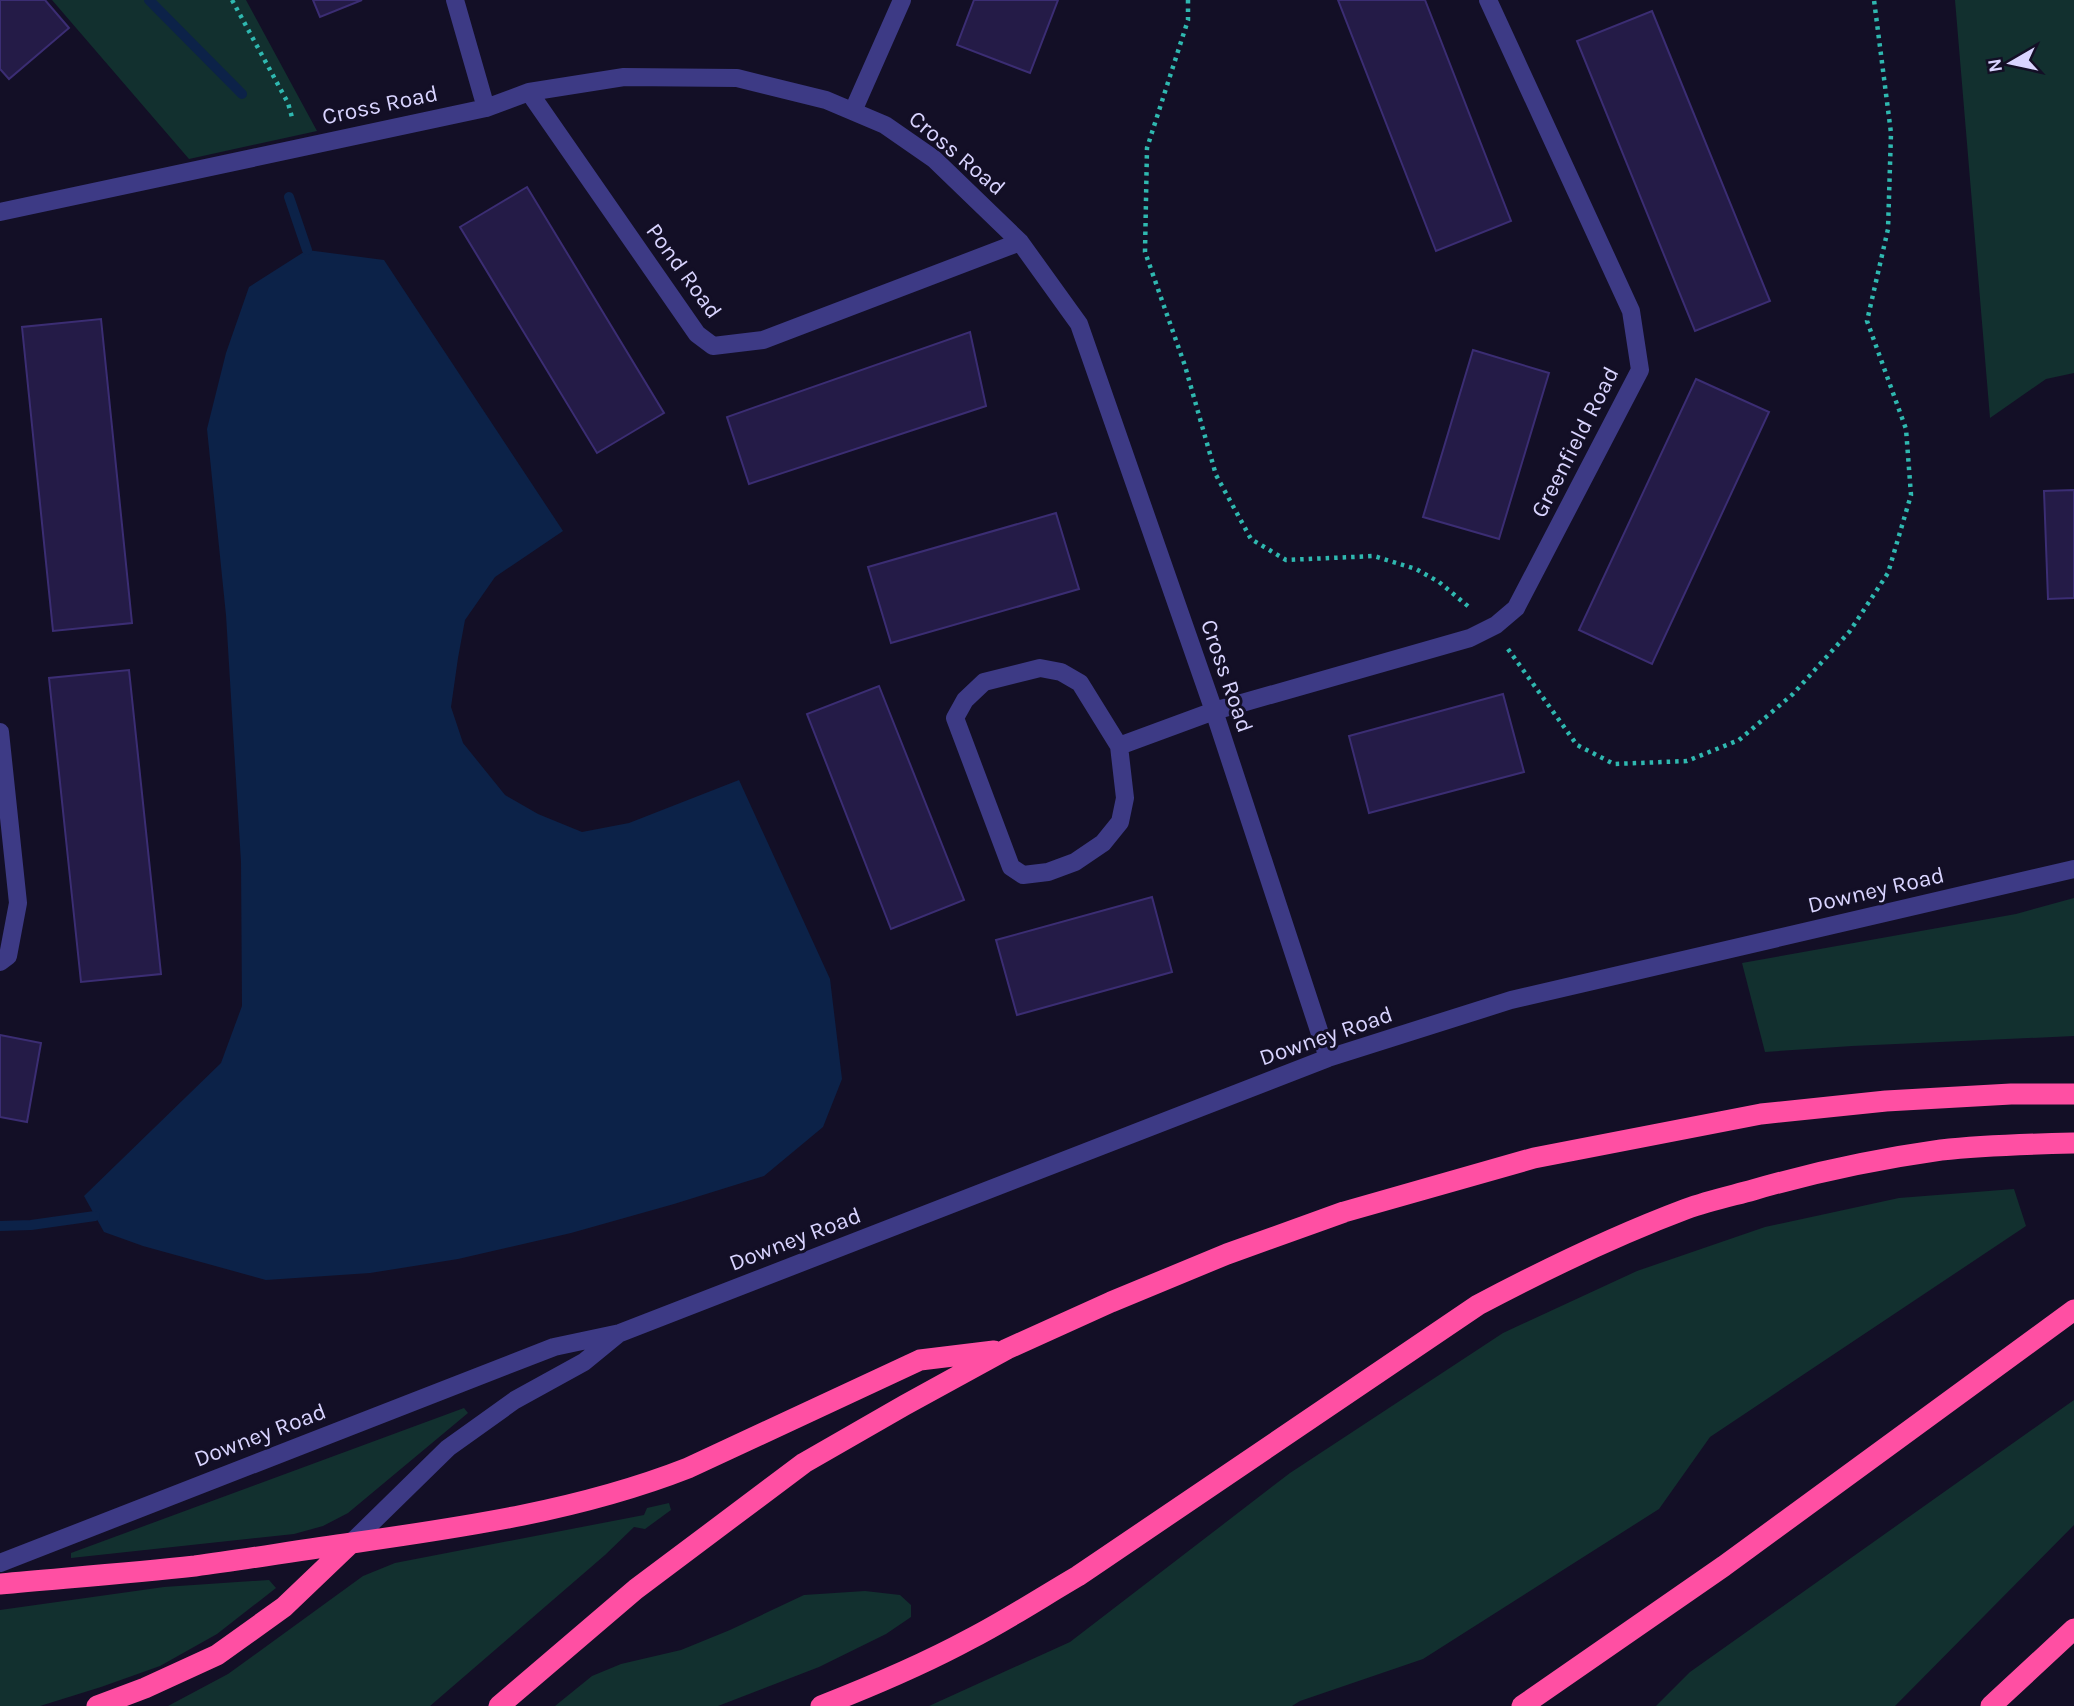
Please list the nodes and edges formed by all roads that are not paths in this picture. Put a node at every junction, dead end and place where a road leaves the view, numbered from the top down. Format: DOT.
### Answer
graph roads {
  1 [pos="455,0"];
  2 [pos="902,0"];
  3 [pos="1488,0"];
  4 [pos="529,92"];
  5 [pos="486,108"];
  6 [pos="853,111"];
  7 [pos="0,212"];
  8 [pos="1020,242"];
  9 [pos="1214,711"];
  10 [pos="0,732"];
  11 [pos="1119,746"];
  12 [pos="2074,869"];
  13 [pos="0,962"];
  14 [pos="1328,1058"];
  15 [pos="2074,1094"];
  16 [pos="2074,1143"];
  17 [pos="2074,1310"];
  18 [pos="620,1333"];
  19 [pos="1007,1349"];
  20 [pos="351,1543"];
  21 [pos="0,1563"];
  22 [pos="0,1584"];
  23 [pos="2074,1629"];
  24 [pos="97,1706"];
  25 [pos="499,1706"];
  26 [pos="821,1706"];
  27 [pos="1522,1706"];
  28 [pos="1991,1706"];
  1 -- 5 [label="street"];
  2 -- 6 [label="street"];
  3 -- 9 [label="street, Greenfield Road"];
  4 -- 5 [label="street, Cross Road"];
  4 -- 6 [label="street, Cross Road"];
  4 -- 8 [label="street, Pond Road"];
  5 -- 7 [label="street, Cross Road"];
  6 -- 8 [label="street, Cross Road"];
  8 -- 9 [label="street, Cross Road"];
  9 -- 11 [label="street, Greenfield Road"];
  9 -- 14 [label="street, Cross Road"];
  10 -- 13 [label="street"];
  11 -- 11 [label="street"];
  12 -- 14 [label="street, Downey Road"];
  14 -- 18 [label="street, Downey Road"];
  15 -- 19 [label="highway"];
  16 -- 26 [label="highway"];
  17 -- 27 [label="highway"];
  18 -- 20 [label="street, Downey Road"];
  18 -- 21 [label="street, Downey Road"];
  19 -- 20 [label="highway"];
  19 -- 25 [label="highway"];
  20 -- 22 [label="highway"];
  20 -- 24 [label="highway"];
  23 -- 28 [label="highway"];
}
